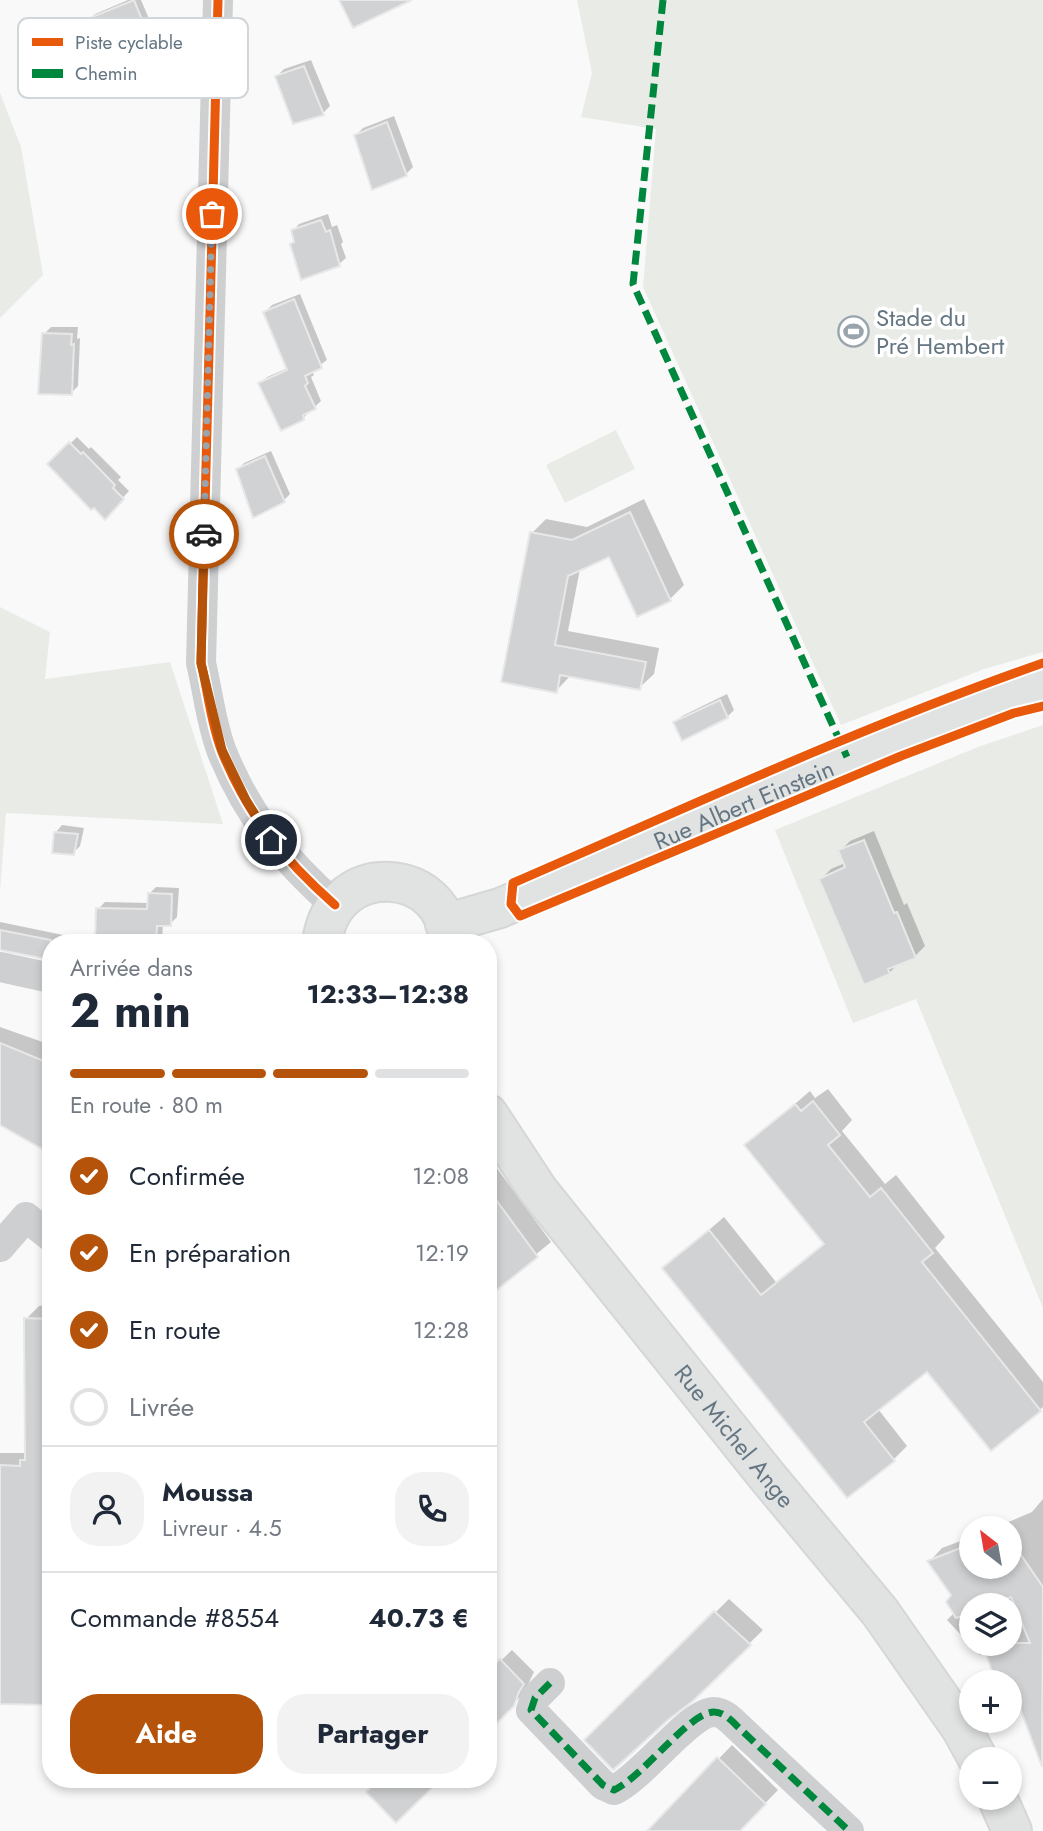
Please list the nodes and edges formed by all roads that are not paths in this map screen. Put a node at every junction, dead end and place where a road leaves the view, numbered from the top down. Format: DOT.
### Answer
graph roads {
  1 [pos="218,0"];
  2 [pos="218,18"];
  3 [pos="215,98"];
  4 [pos="1043,686"];
  5 [pos="335,905"];
  6 [pos="446,933"];
  7 [pos="324,934"];
  8 [pos="0,967"];
  9 [pos="42,976"];
  10 [pos="497,1127"];
  11 [pos="42,1230"];
  12 [pos="0,1247"];
  13 [pos="550,1683"];
  14 [pos="971,1747"];
  15 [pos="1003,1810"];
  16 [pos="849,1831"];
  17 [pos="1012,1831"];
  1 -- 2 [label="street"];
  3 -- 5 [label="street"];
  4 -- 6 [label="street, Rue Albert Einstein"];
  5 -- 6 [label="street"];
  5 -- 7 [label="street"];
  8 -- 9 [label="street"];
  10 -- 14 [label="street, Rue Michel Ange"];
  11 -- 12 [label="street"];
  13 -- 16 [label="street"];
  15 -- 17 [label="street"];
}
